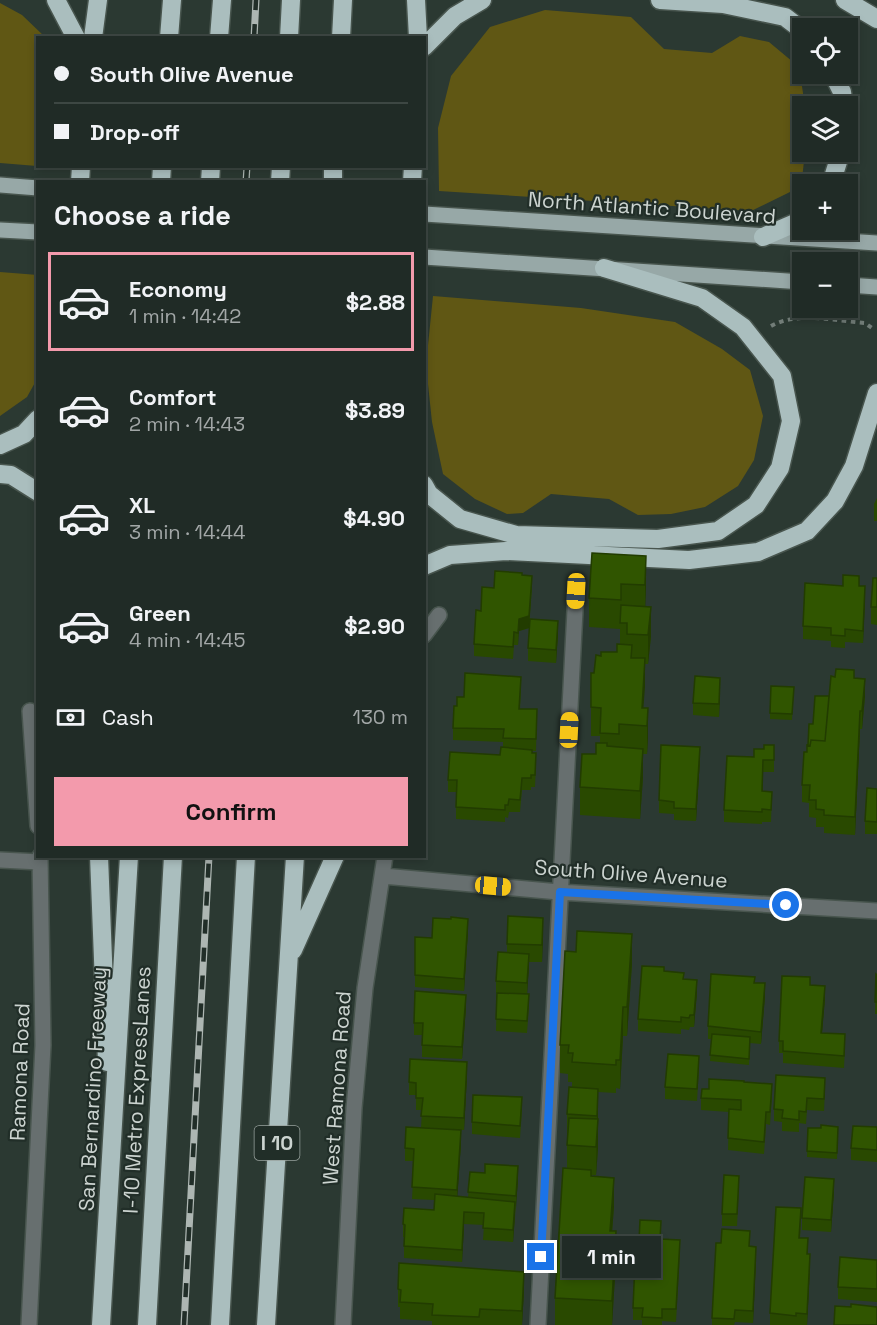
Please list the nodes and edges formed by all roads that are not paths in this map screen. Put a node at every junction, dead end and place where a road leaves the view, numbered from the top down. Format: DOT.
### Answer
graph roads {
  1 [pos="56,0"];
  2 [pos="98,0"];
  3 [pos="172,0"];
  4 [pos="222,0"];
  5 [pos="291,0"];
  6 [pos="343,0"];
  7 [pos="416,0"];
  8 [pos="482,0"];
  9 [pos="660,0"];
  10 [pos="845,0"];
  11 [pos="877,19"];
  12 [pos="792,22"];
  13 [pos="75,36"];
  14 [pos="93,36"];
  15 [pos="170,36"];
  16 [pos="219,36"];
  17 [pos="289,36"];
  18 [pos="341,36"];
  19 [pos="418,36"];
  20 [pos="426,45"];
  21 [pos="0,185"];
  22 [pos="36,188"];
  23 [pos="426,214"];
  24 [pos="792,224"];
  25 [pos="0,230"];
  26 [pos="36,232"];
  27 [pos="763,237"];
  28 [pos="877,243"];
  29 [pos="426,257"];
  30 [pos="604,268"];
  31 [pos="792,281"];
  32 [pos="858,285"];
  33 [pos="877,286"];
  34 [pos="877,393"];
  35 [pos="36,421"];
  36 [pos="0,445"];
  37 [pos="0,474"];
  38 [pos="426,489"];
  39 [pos="36,491"];
  40 [pos="426,565"];
  41 [pos="576,591"];
  42 [pos="439,615"];
  43 [pos="426,632"];
  44 [pos="30,711"];
  45 [pos="36,797"];
  46 [pos="99,858"];
  47 [pos="129,858"];
  48 [pos="173,858"];
  49 [pos="246,858"];
  50 [pos="295,858"];
  51 [pos="334,858"];
  52 [pos="385,858"];
  53 [pos="40,859"];
  54 [pos="0,860"];
  55 [pos="383,876"];
  56 [pos="560,892"];
  57 [pos="877,911"];
  58 [pos="289,960"];
  59 [pos="111,1166"];
  60 [pos="30,1325"];
  61 [pos="101,1325"];
  62 [pos="147,1325"];
  63 [pos="220,1325"];
  64 [pos="266,1325"];
  65 [pos="343,1325"];
  66 [pos="538,1325"];
  1 -- 13 [label="highway"];
  2 -- 14 [label="highway"];
  3 -- 15 [label="highway"];
  4 -- 16 [label="highway"];
  5 -- 17 [label="highway"];
  6 -- 18 [label="highway"];
  7 -- 19 [label="highway"];
  8 -- 20 [label="highway"];
  9 -- 12 [label="highway"];
  10 -- 11 [label="highway"];
  21 -- 22 [label="main road"];
  23 -- 27 [label="main road, North Atlantic Boulevard"];
  24 -- 27 [label="highway"];
  25 -- 26 [label="main road"];
  27 -- 28 [label="main road, North Atlantic Boulevard"];
  29 -- 30 [label="main road"];
  30 -- 31 [label="main road"];
  30 -- 38 [label="highway"];
  32 -- 33 [label="main road"];
  34 -- 40 [label="highway"];
  35 -- 36 [label="highway"];
  37 -- 39 [label="highway"];
  41 -- 56 [label="street"];
  42 -- 43 [label="street"];
  44 -- 45 [label="street"];
  46 -- 59 [label="highway"];
  47 -- 59 [label="highway, San Bernardino Freeway"];
  48 -- 62 [label="highway, I-10 Metro ExpressLanes"];
  49 -- 63 [label="highway"];
  50 -- 58 [label="highway, I 10"];
  51 -- 58 [label="highway"];
  52 -- 55 [label="street, West Ramona Road"];
  53 -- 54 [label="street"];
  53 -- 60 [label="street, Ramona Road"];
  55 -- 56 [label="street, South Olive Avenue"];
  55 -- 65 [label="street, West Ramona Road"];
  56 -- 57 [label="street, South Olive Avenue"];
  56 -- 66 [label="street"];
  58 -- 64 [label="highway, I 10"];
  59 -- 61 [label="highway, San Bernardino Freeway"];
}
